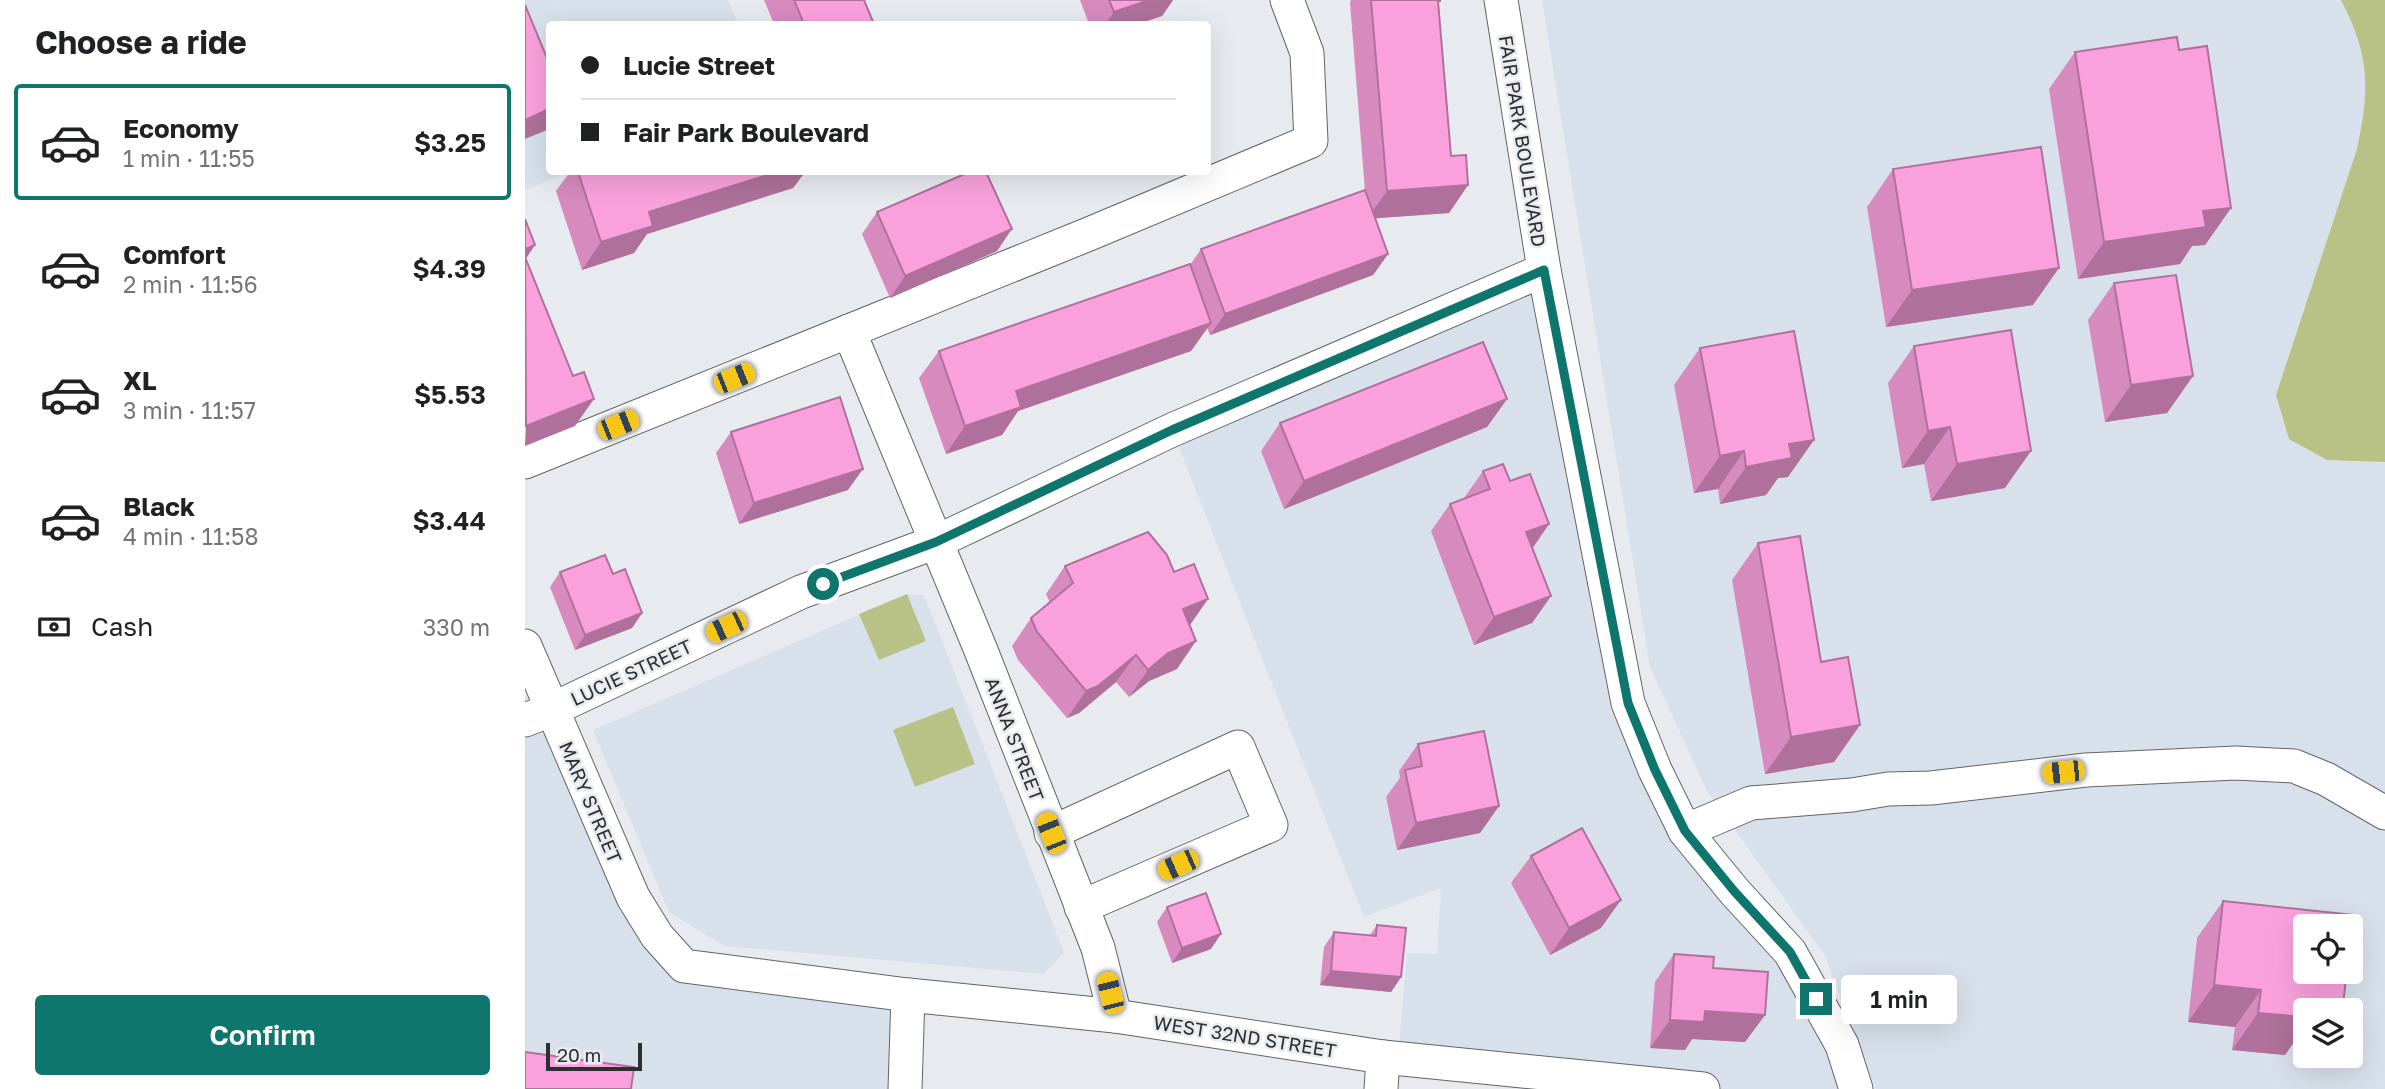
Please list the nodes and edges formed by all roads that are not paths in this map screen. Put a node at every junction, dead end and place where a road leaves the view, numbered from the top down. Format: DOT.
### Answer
graph roads {
  1 [pos="1287,0"];
  2 [pos="1501,0"];
  3 [pos="1544,270"];
  4 [pos="849,331"];
  5 [pos="525,462"];
  6 [pos="936,542"];
  7 [pos="525,646"];
  8 [pos="538,715"];
  9 [pos="2385,813"];
  10 [pos="1685,831"];
  11 [pos="1051,833"];
  12 [pos="1081,907"];
  13 [pos="669,951"];
  14 [pos="908,995"];
  15 [pos="1115,1016"];
  16 [pos="1382,1073"];
  17 [pos="1637,1086"];
  18 [pos="905,1089"];
  19 [pos="1703,1089"];
  20 [pos="1856,1089"];
  1 -- 4 [label="street"];
  2 -- 3 [label="street, FAIR PARK BOULEVARD"];
  3 -- 6 [label="street, LUCIE STREET"];
  3 -- 10 [label="street, FAIR PARK BOULEVARD"];
  4 -- 5 [label="street"];
  4 -- 6 [label="street, ANNA STREET"];
  6 -- 8 [label="street, LUCIE STREET"];
  6 -- 11 [label="street, ANNA STREET"];
  7 -- 8 [label="street, MARY STREET"];
  8 -- 13 [label="street, MARY STREET"];
  9 -- 10 [label="street"];
  10 -- 20 [label="street, FAIR PARK BOULEVARD"];
  11 -- 12 [label="street, ANNA STREET"];
  11 -- 12 [label="street"];
  12 -- 15 [label="street, ANNA STREET"];
  13 -- 14 [label="street, WEST 32ND STREET"];
  14 -- 15 [label="street, WEST 32ND STREET"];
  14 -- 18 [label="street"];
  15 -- 16 [label="street, WEST 32ND STREET"];
  16 -- 17 [label="street, WEST 32ND STREET"];
  17 -- 19 [label="street, WEST 32ND STREET"];
}
